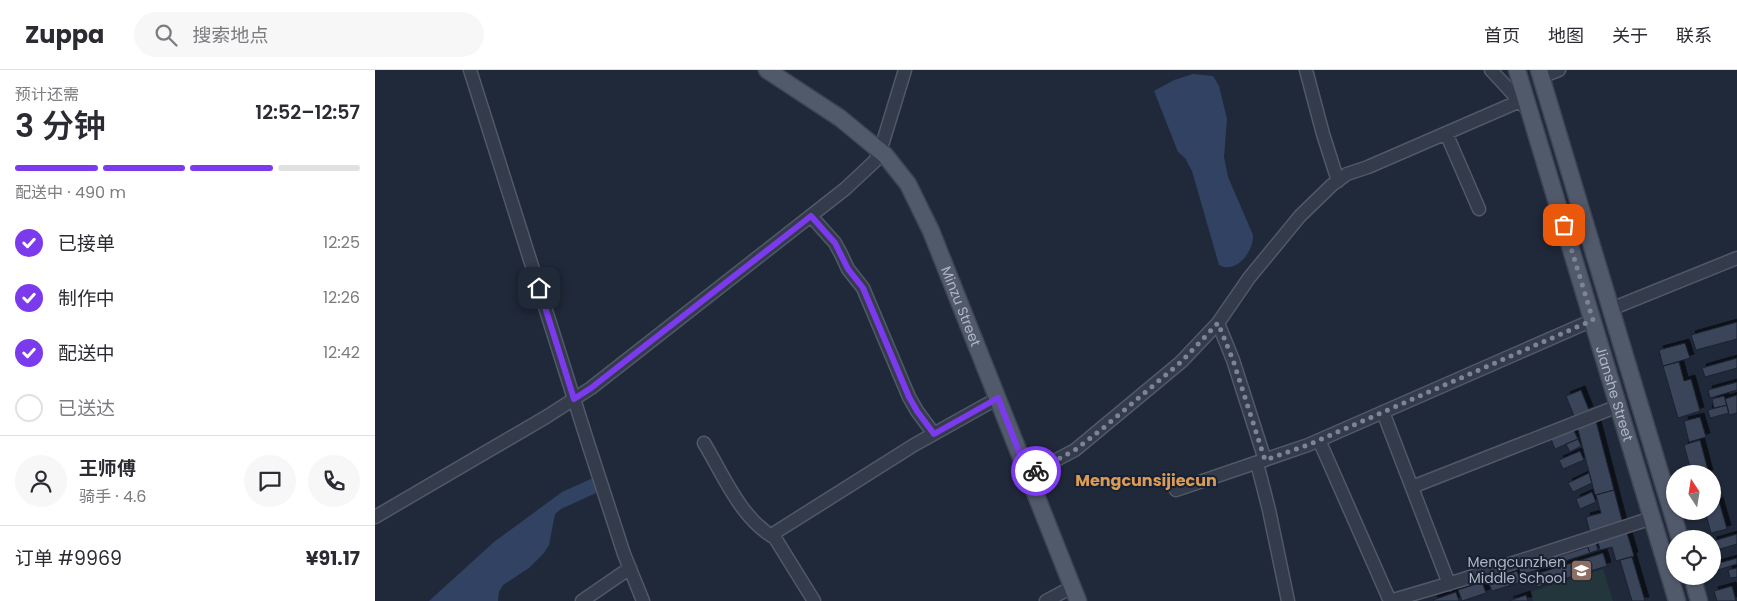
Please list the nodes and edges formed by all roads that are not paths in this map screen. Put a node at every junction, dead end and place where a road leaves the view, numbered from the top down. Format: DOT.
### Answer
graph roads {
  1 [pos="470,70"];
  2 [pos="767,70"];
  3 [pos="905,70"];
  4 [pos="1306,70"];
  5 [pos="1491,70"];
  6 [pos="1517,70"];
  7 [pos="1559,70"];
  8 [pos="1540,73"];
  9 [pos="1525,107"];
  10 [pos="1446,133"];
  11 [pos="879,150"];
  12 [pos="1337,181"];
  13 [pos="1479,209"];
  14 [pos="811,216"];
  15 [pos="1737,258"];
  16 [pos="1611,309"];
  17 [pos="1593,320"];
  18 [pos="1218,323"];
  19 [pos="998,398"];
  20 [pos="574,399"];
  21 [pos="1618,406"];
  22 [pos="1383,412"];
  23 [pos="934,434"];
  24 [pos="1319,440"];
  25 [pos="705,443"];
  26 [pos="1261,461"];
  27 [pos="1028,475"];
  28 [pos="1412,487"];
  29 [pos="1176,490"];
  30 [pos="375,516"];
  31 [pos="1652,518"];
  32 [pos="1677,530"];
  33 [pos="775,538"];
  34 [pos="630,568"];
  35 [pos="1449,584"];
  36 [pos="1695,585"];
  37 [pos="1075,594"];
  38 [pos="1428,596"];
  39 [pos="582,601"];
  40 [pos="643,601"];
  41 [pos="814,601"];
  42 [pos="1046,601"];
  43 [pos="1289,601"];
  44 [pos="1393,601"];
  45 [pos="1677,601"];
  46 [pos="1699,601"];
  1 -- 20 [label="street"];
  2 -- 11 [label="main road, Minzu Street"];
  3 -- 11 [label="street"];
  4 -- 12 [label="street"];
  5 -- 9 [label="street"];
  6 -- 9 [label="main road, Jianshe Street"];
  7 -- 8 [label="street"];
  8 -- 16 [label="main road, Jianshe Street"];
  9 -- 10 [label="street"];
  9 -- 17 [label="main road, Jianshe Street"];
  10 -- 12 [label="street"];
  10 -- 13 [label="street"];
  11 -- 14 [label="street"];
  11 -- 19 [label="main road, Minzu Street"];
  12 -- 18 [label="street"];
  14 -- 20 [label="street"];
  14 -- 23 [label="street"];
  15 -- 16 [label="street"];
  16 -- 32 [label="main road, Jianshe Street"];
  17 -- 21 [label="main road, Jianshe Street"];
  17 -- 22 [label="street"];
  18 -- 26 [label="street"];
  18 -- 27 [label="street"];
  19 -- 23 [label="street"];
  19 -- 27 [label="main road, Minzu Street"];
  20 -- 30 [label="street"];
  20 -- 34 [label="street"];
  21 -- 28 [label="street"];
  21 -- 31 [label="main road, Jianshe Street"];
  22 -- 24 [label="street"];
  22 -- 28 [label="street"];
  23 -- 33 [label="street"];
  24 -- 26 [label="street"];
  24 -- 44 [label="street"];
  25 -- 33 [label="street"];
  26 -- 29 [label="street"];
  26 -- 43 [label="street"];
  27 -- 37 [label="main road, Minzu Street"];
  28 -- 35 [label="street"];
  31 -- 35 [label="street"];
  31 -- 45 [label="main road, Jianshe Street"];
  33 -- 41 [label="street"];
  34 -- 39 [label="street"];
  34 -- 40 [label="street"];
  35 -- 38 [label="street"];
  36 -- 46 [label="main road"];
  37 -- 42 [label="street"];
  38 -- 44 [label="street"];
}
